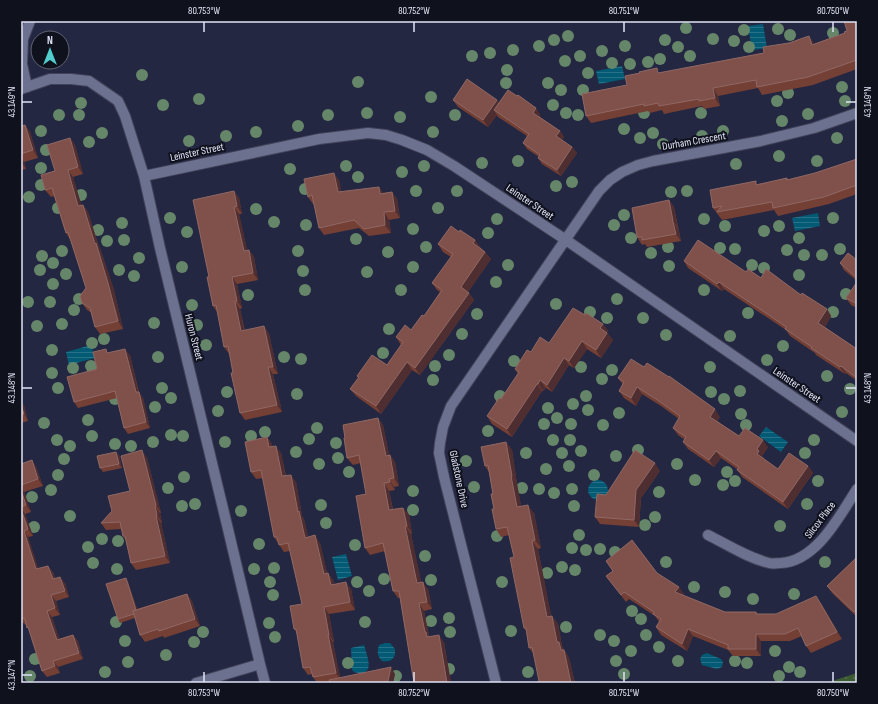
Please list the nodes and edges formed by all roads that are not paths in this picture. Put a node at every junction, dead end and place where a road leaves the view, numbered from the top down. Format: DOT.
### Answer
graph roads {
  1 [pos="30,21"];
  2 [pos="24,88"];
  3 [pos="857,113"];
  4 [pos="144,176"];
  5 [pos="566,240"];
  6 [pos="857,441"];
  7 [pos="857,489"];
  8 [pos="708,535"];
  9 [pos="260,664"];
  10 [pos="196,683"];
  11 [pos="265,683"];
  12 [pos="496,683"];
  1 -- 2 [label="street"];
  2 -- 4 [label="street, Huron Street"];
  3 -- 5 [label="street, Durham Crescent"];
  4 -- 5 [label="street, Leinster Street"];
  4 -- 9 [label="street, Huron Street"];
  5 -- 6 [label="street, Leinster Street"];
  5 -- 12 [label="street, Gladstone Drive"];
  7 -- 8 [label="street, Silcox Place"];
  9 -- 10 [label="street"];
  9 -- 11 [label="street, Huron Street"];
}
